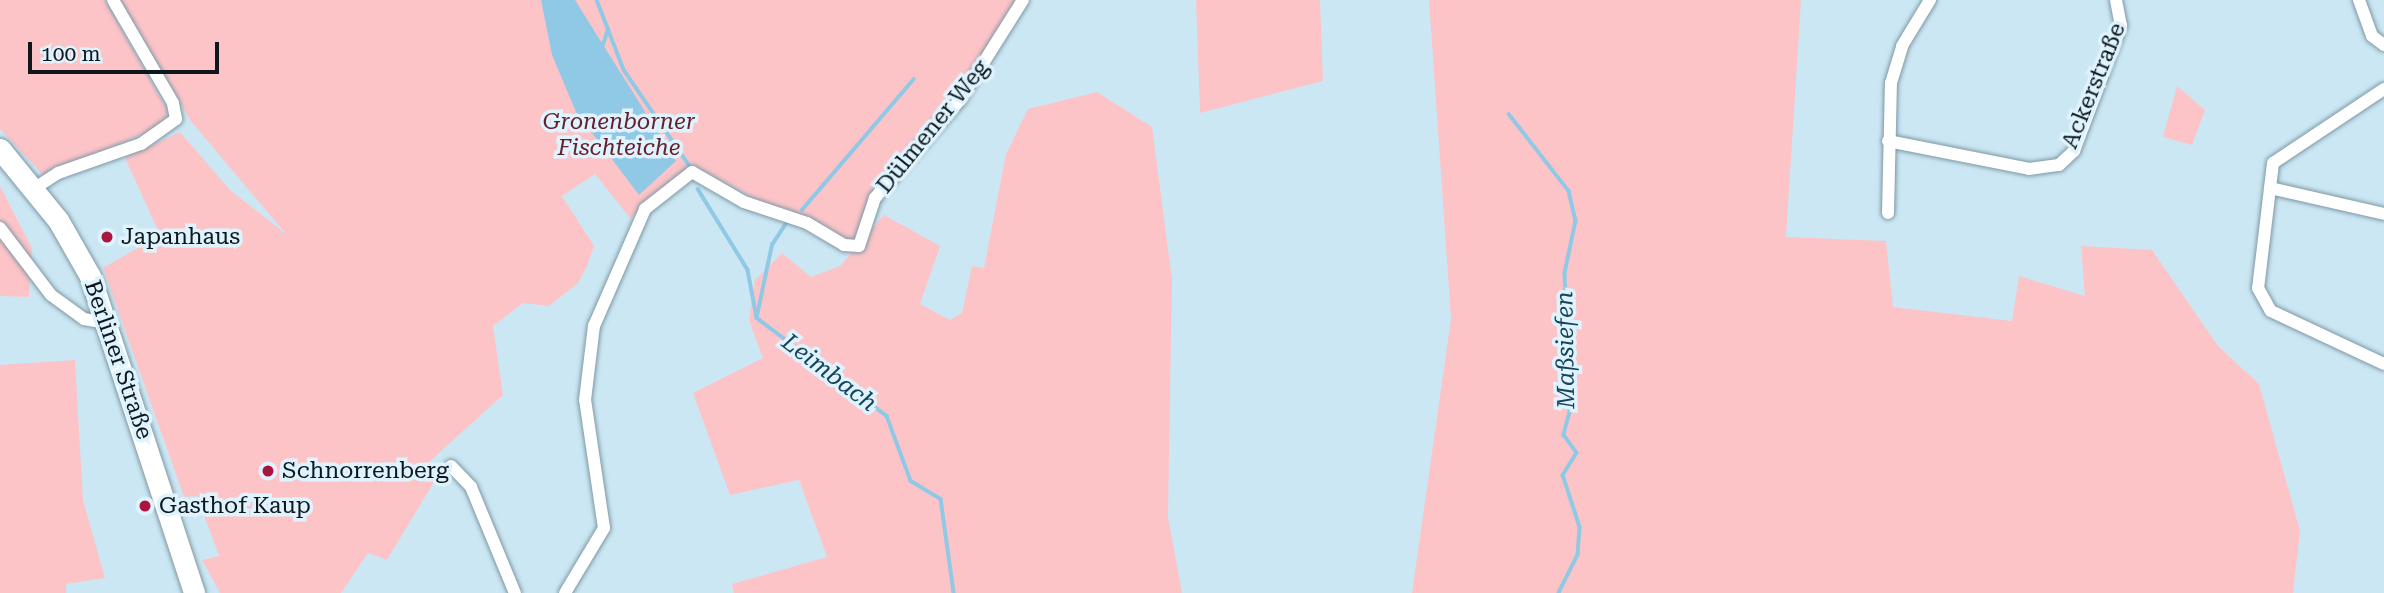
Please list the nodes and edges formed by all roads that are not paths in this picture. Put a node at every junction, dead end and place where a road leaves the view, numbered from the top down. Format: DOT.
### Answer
graph roads {
  1 [pos="113,0"];
  2 [pos="1023,0"];
  3 [pos="1930,0"];
  4 [pos="2116,0"];
  5 [pos="2359,0"];
  6 [pos="2384,45"];
  7 [pos="2384,89"];
  8 [pos="1888,141"];
  9 [pos="0,149"];
  10 [pos="35,188"];
  11 [pos="2270,188"];
  12 [pos="1888,213"];
  13 [pos="2384,214"];
  14 [pos="0,229"];
  15 [pos="107,323"];
  16 [pos="2384,364"];
  17 [pos="451,466"];
  18 [pos="194,593"];
  19 [pos="515,593"];
  20 [pos="565,593"];
  1 -- 10 [label="street"];
  2 -- 20 [label="street, Dülmener Weg"];
  3 -- 8 [label="street"];
  4 -- 8 [label="street, Ackerstraße"];
  5 -- 6 [label="street"];
  7 -- 11 [label="street"];
  8 -- 12 [label="street"];
  9 -- 10 [label="main road, Berliner Straße"];
  10 -- 15 [label="main road, Berliner Straße"];
  11 -- 13 [label="street"];
  11 -- 16 [label="street"];
  14 -- 15 [label="street"];
  15 -- 18 [label="main road, Berliner Straße"];
  17 -- 19 [label="street"];
}
